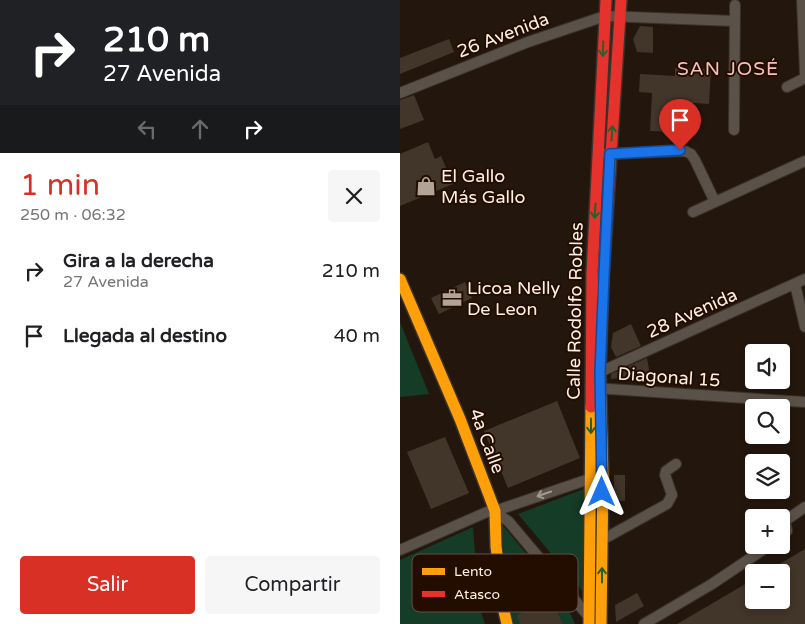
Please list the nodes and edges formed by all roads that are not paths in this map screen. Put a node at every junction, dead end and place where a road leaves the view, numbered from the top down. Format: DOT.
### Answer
graph roads {
  1 [pos="606,0"];
  2 [pos="621,0"];
  3 [pos="802,0"];
  4 [pos="735,4"];
  5 [pos="605,16"];
  6 [pos="619,16"];
  7 [pos="734,21"];
  8 [pos="805,73"];
  9 [pos="805,78"];
  10 [pos="787,87"];
  11 [pos="400,92"];
  12 [pos="734,130"];
  13 [pos="605,154"];
  14 [pos="805,161"];
  15 [pos="715,202"];
  16 [pos="693,212"];
  17 [pos="400,279"];
  18 [pos="800,282"];
  19 [pos="400,294"];
  20 [pos="805,327"];
  21 [pos="596,372"];
  22 [pos="596,388"];
  23 [pos="805,402"];
  24 [pos="676,464"];
  25 [pos="602,476"];
  26 [pos="590,477"];
  27 [pos="805,507"];
  28 [pos="491,511"];
  29 [pos="790,518"];
  30 [pos="602,540"];
  31 [pos="400,550"];
  32 [pos="494,554"];
  33 [pos="496,554"];
  34 [pos="535,554"];
  35 [pos="757,554"];
  36 [pos="578,607"];
  37 [pos="503,612"];
  38 [pos="589,621"];
  39 [pos="507,624"];
  40 [pos="601,624"];
  41 [pos="644,624"];
  1 -- 5 [label="main road, Calle Rodolfo Robles"];
  2 -- 6 [label="main road, Calle Rodolfo Robles"];
  3 -- 8 [label="street"];
  4 -- 7 [label="street"];
  5 -- 6 [label="street, 26 Avenida"];
  5 -- 11 [label="street, 26 Avenida"];
  5 -- 13 [label="main road, Calle Rodolfo Robles, one-way"];
  6 -- 7 [label="street, 26 Avenida"];
  13 -- 6 [label="main road, Calle Rodolfo Robles, one-way"];
  7 -- 12 [label="street"];
  9 -- 10 [label="street"];
  13 -- 15 [label="street"];
  13 -- 21 [label="main road, Calle Rodolfo Robles"];
  14 -- 15 [label="street"];
  15 -- 16 [label="street"];
  17 -- 28 [label="main road, 4a Calle"];
  18 -- 20 [label="street"];
  18 -- 21 [label="street, 28 Avenida"];
  19 -- 28 [label="main road, 4a Calle"];
  21 -- 22 [label="main road, Calle Rodolfo Robles"];
  22 -- 23 [label="street, Diagonal 15"];
  22 -- 25 [label="main road, Calle Rodolfo Robles"];
  22 -- 26 [label="main road, Calle Rodolfo Robles, one-way"];
  24 -- 30 [label="street"];
  25 -- 26 [label="street"];
  25 -- 30 [label="main road, Calle Rodolfo Robles"];
  26 -- 28 [label="street, one-way"];
  26 -- 38 [label="main road, Calle Rodolfo Robles"];
  27 -- 29 [label="street"];
  28 -- 31 [label="street"];
  28 -- 32 [label="main road, 4a Calle"];
  28 -- 33 [label="main road, 4a Calle"];
  28 -- 34 [label="street"];
  40 -- 30 [label="main road, Calle Rodolfo Robles, one-way"];
  35 -- 41 [label="street"];
  36 -- 38 [label="street"];
  37 -- 39 [label="main road, 4a Calle"];
}
